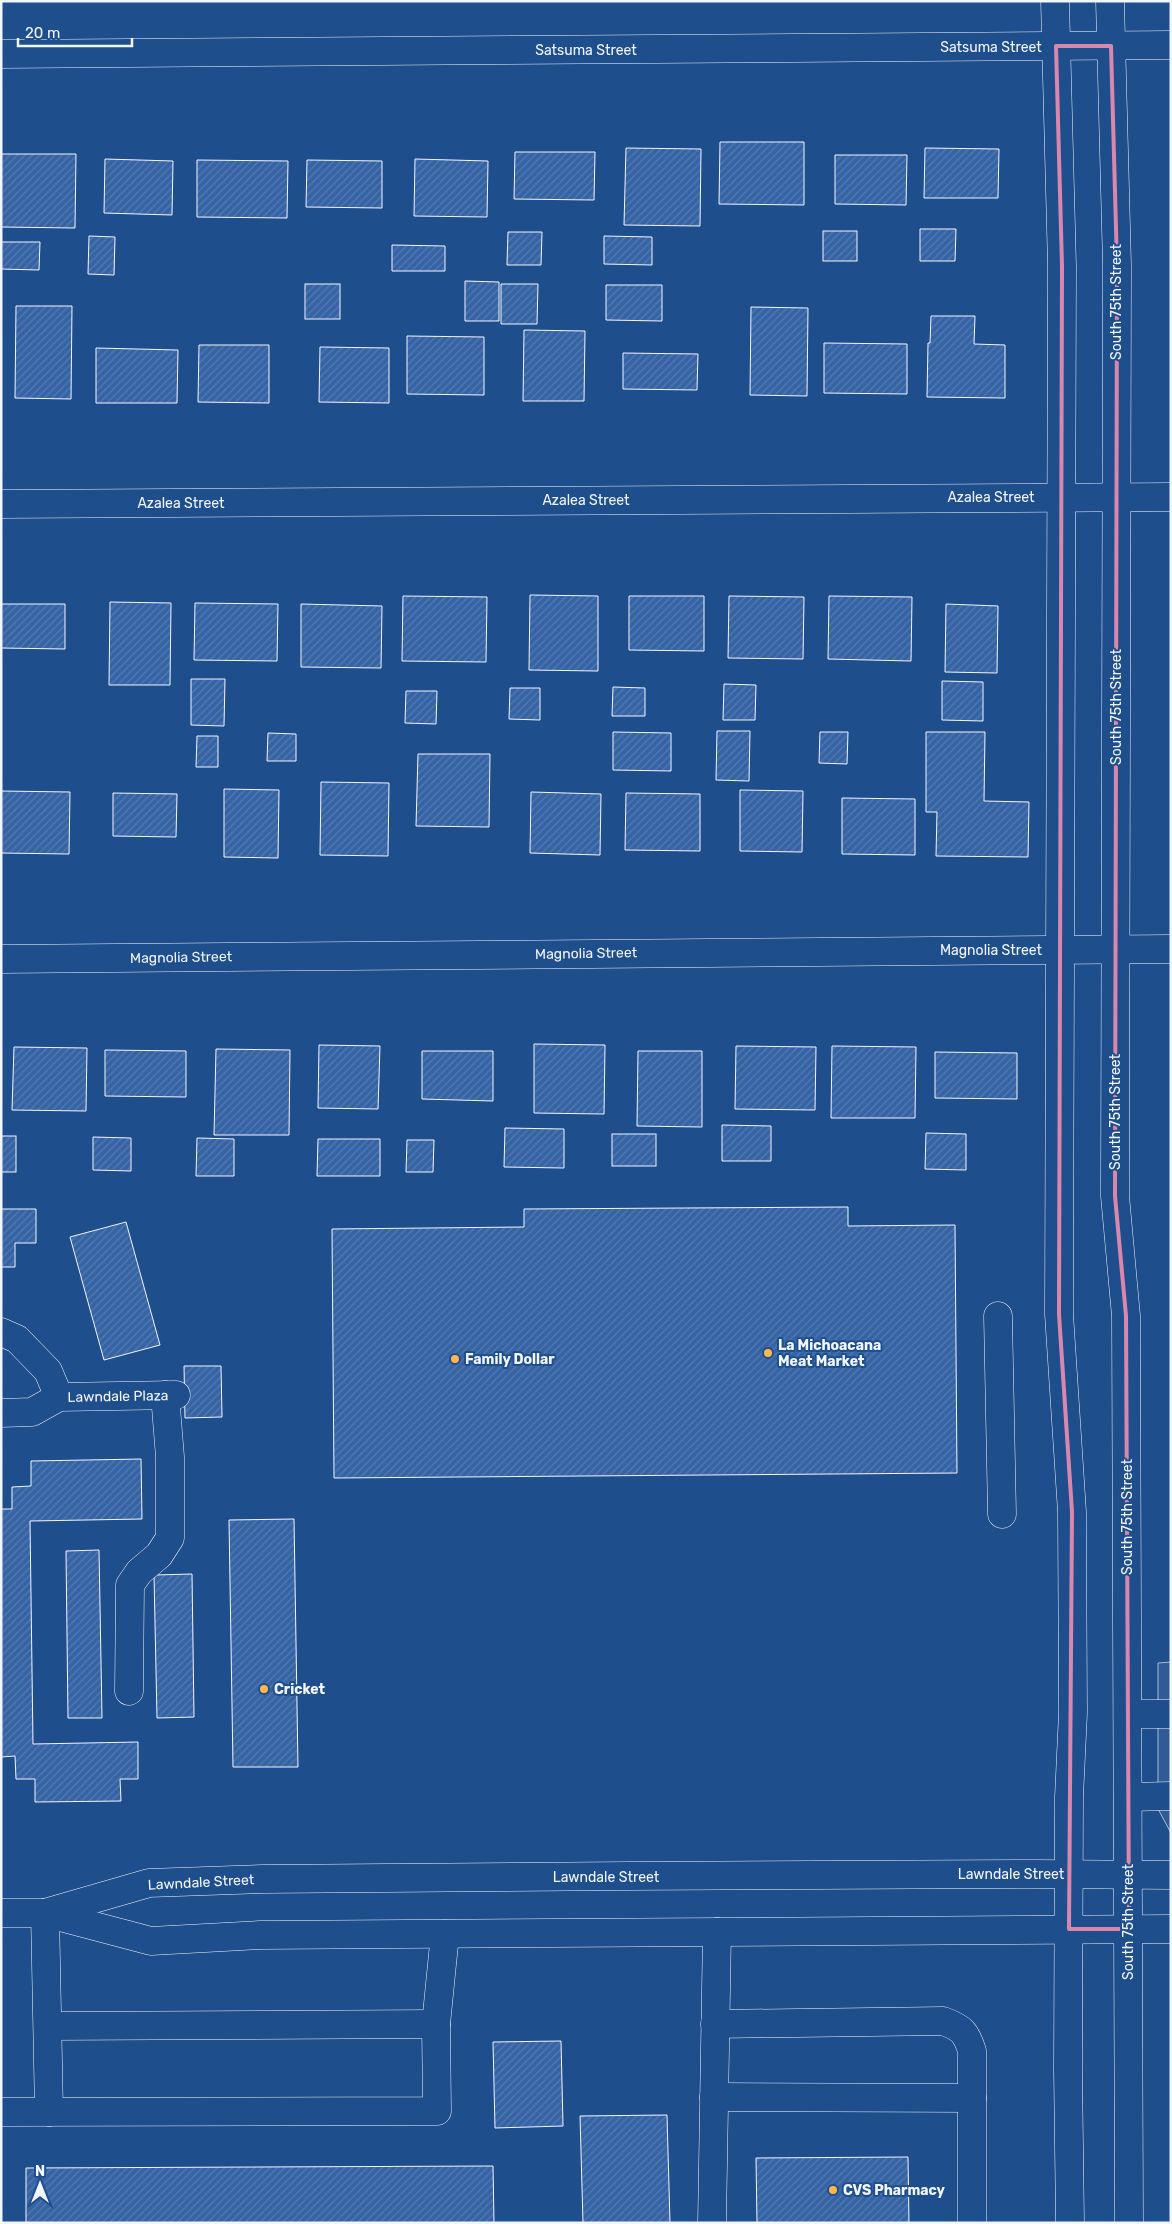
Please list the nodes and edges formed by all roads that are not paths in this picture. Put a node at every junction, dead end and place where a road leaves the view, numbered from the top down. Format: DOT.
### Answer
graph roads {
  1 [pos="1055,1"];
  2 [pos="1110,1"];
  3 [pos="1171,45"];
  4 [pos="1056,46"];
  5 [pos="1111,46"];
  6 [pos="1,54"];
  7 [pos="1061,497"];
  8 [pos="1116,497"];
  9 [pos="1171,497"];
  10 [pos="1,504"];
  11 [pos="1060,949"];
  12 [pos="1116,949"];
  13 [pos="1171,949"];
  14 [pos="1,959"];
  15 [pos="998,1316"];
  16 [pos="1,1332"];
  17 [pos="59,1397"];
  18 [pos="1,1413"];
  19 [pos="1002,1514"];
  20 [pos="129,1691"];
  21 [pos="1129,1714"];
  22 [pos="1171,1714"];
  23 [pos="1171,1796"];
  24 [pos="1129,1797"];
  25 [pos="1069,1874"];
  26 [pos="1129,1874"];
  27 [pos="1171,1875"];
  28 [pos="1,1913"];
  29 [pos="46,1913"];
  30 [pos="1069,1929"];
  31 [pos="1129,1929"];
  32 [pos="1171,1929"];
  33 [pos="717,1932"];
  34 [pos="444,1934"];
  35 [pos="436,2024"];
  36 [pos="715,2024"];
  37 [pos="49,2026"];
  38 [pos="714,2097"];
  39 [pos="972,2098"];
  40 [pos="1,2112"];
  41 [pos="49,2112"];
  42 [pos="712,2223"];
  43 [pos="972,2223"];
  44 [pos="1070,2223"];
  45 [pos="1128,2223"];
  1 -- 4 [label="main road"];
  2 -- 5 [label="main road, South 75th Street"];
  3 -- 5 [label="main road, Satsuma Street"];
  4 -- 5 [label="main road, Satsuma Street"];
  4 -- 6 [label="main road, Satsuma Street"];
  4 -- 7 [label="main road"];
  5 -- 8 [label="main road, South 75th Street"];
  7 -- 8 [label="main road, Azalea Street"];
  7 -- 10 [label="main road, Azalea Street"];
  7 -- 11 [label="main road"];
  8 -- 9 [label="main road, Azalea Street"];
  8 -- 12 [label="main road, South 75th Street"];
  11 -- 12 [label="main road, Magnolia Street"];
  11 -- 14 [label="main road, Magnolia Street"];
  11 -- 25 [label="main road"];
  12 -- 13 [label="main road, Magnolia Street"];
  12 -- 21 [label="main road, South 75th Street"];
  15 -- 19 [label="main road"];
  16 -- 17 [label="main road, Lawndale Plaza"];
  17 -- 18 [label="main road, Lawndale Plaza"];
  17 -- 20 [label="main road, Lawndale Plaza"];
  21 -- 22 [label="main road"];
  21 -- 24 [label="main road, South 75th Street"];
  23 -- 24 [label="main road"];
  24 -- 26 [label="main road, South 75th Street"];
  25 -- 26 [label="main road, Lawndale Street"];
  25 -- 29 [label="main road, Lawndale Street"];
  25 -- 30 [label="main road"];
  26 -- 27 [label="main road, Lawndale Street"];
  26 -- 31 [label="main road, South 75th Street"];
  28 -- 29 [label="main road, Lawndale Street"];
  29 -- 34 [label="main road, Lawndale Street"];
  29 -- 37 [label="main road"];
  30 -- 31 [label="main road, Lawndale Street"];
  30 -- 33 [label="main road, Lawndale Street"];
  30 -- 44 [label="main road"];
  31 -- 32 [label="main road, Lawndale Street"];
  31 -- 45 [label="main road, South 75th Street"];
  33 -- 34 [label="main road, Lawndale Street"];
  33 -- 36 [label="main road"];
  34 -- 35 [label="main road"];
  35 -- 37 [label="main road"];
  35 -- 41 [label="main road"];
  36 -- 38 [label="main road"];
  36 -- 39 [label="main road"];
  37 -- 41 [label="main road"];
  38 -- 39 [label="main road"];
  38 -- 42 [label="main road"];
  39 -- 43 [label="main road"];
  40 -- 41 [label="main road"];
}
